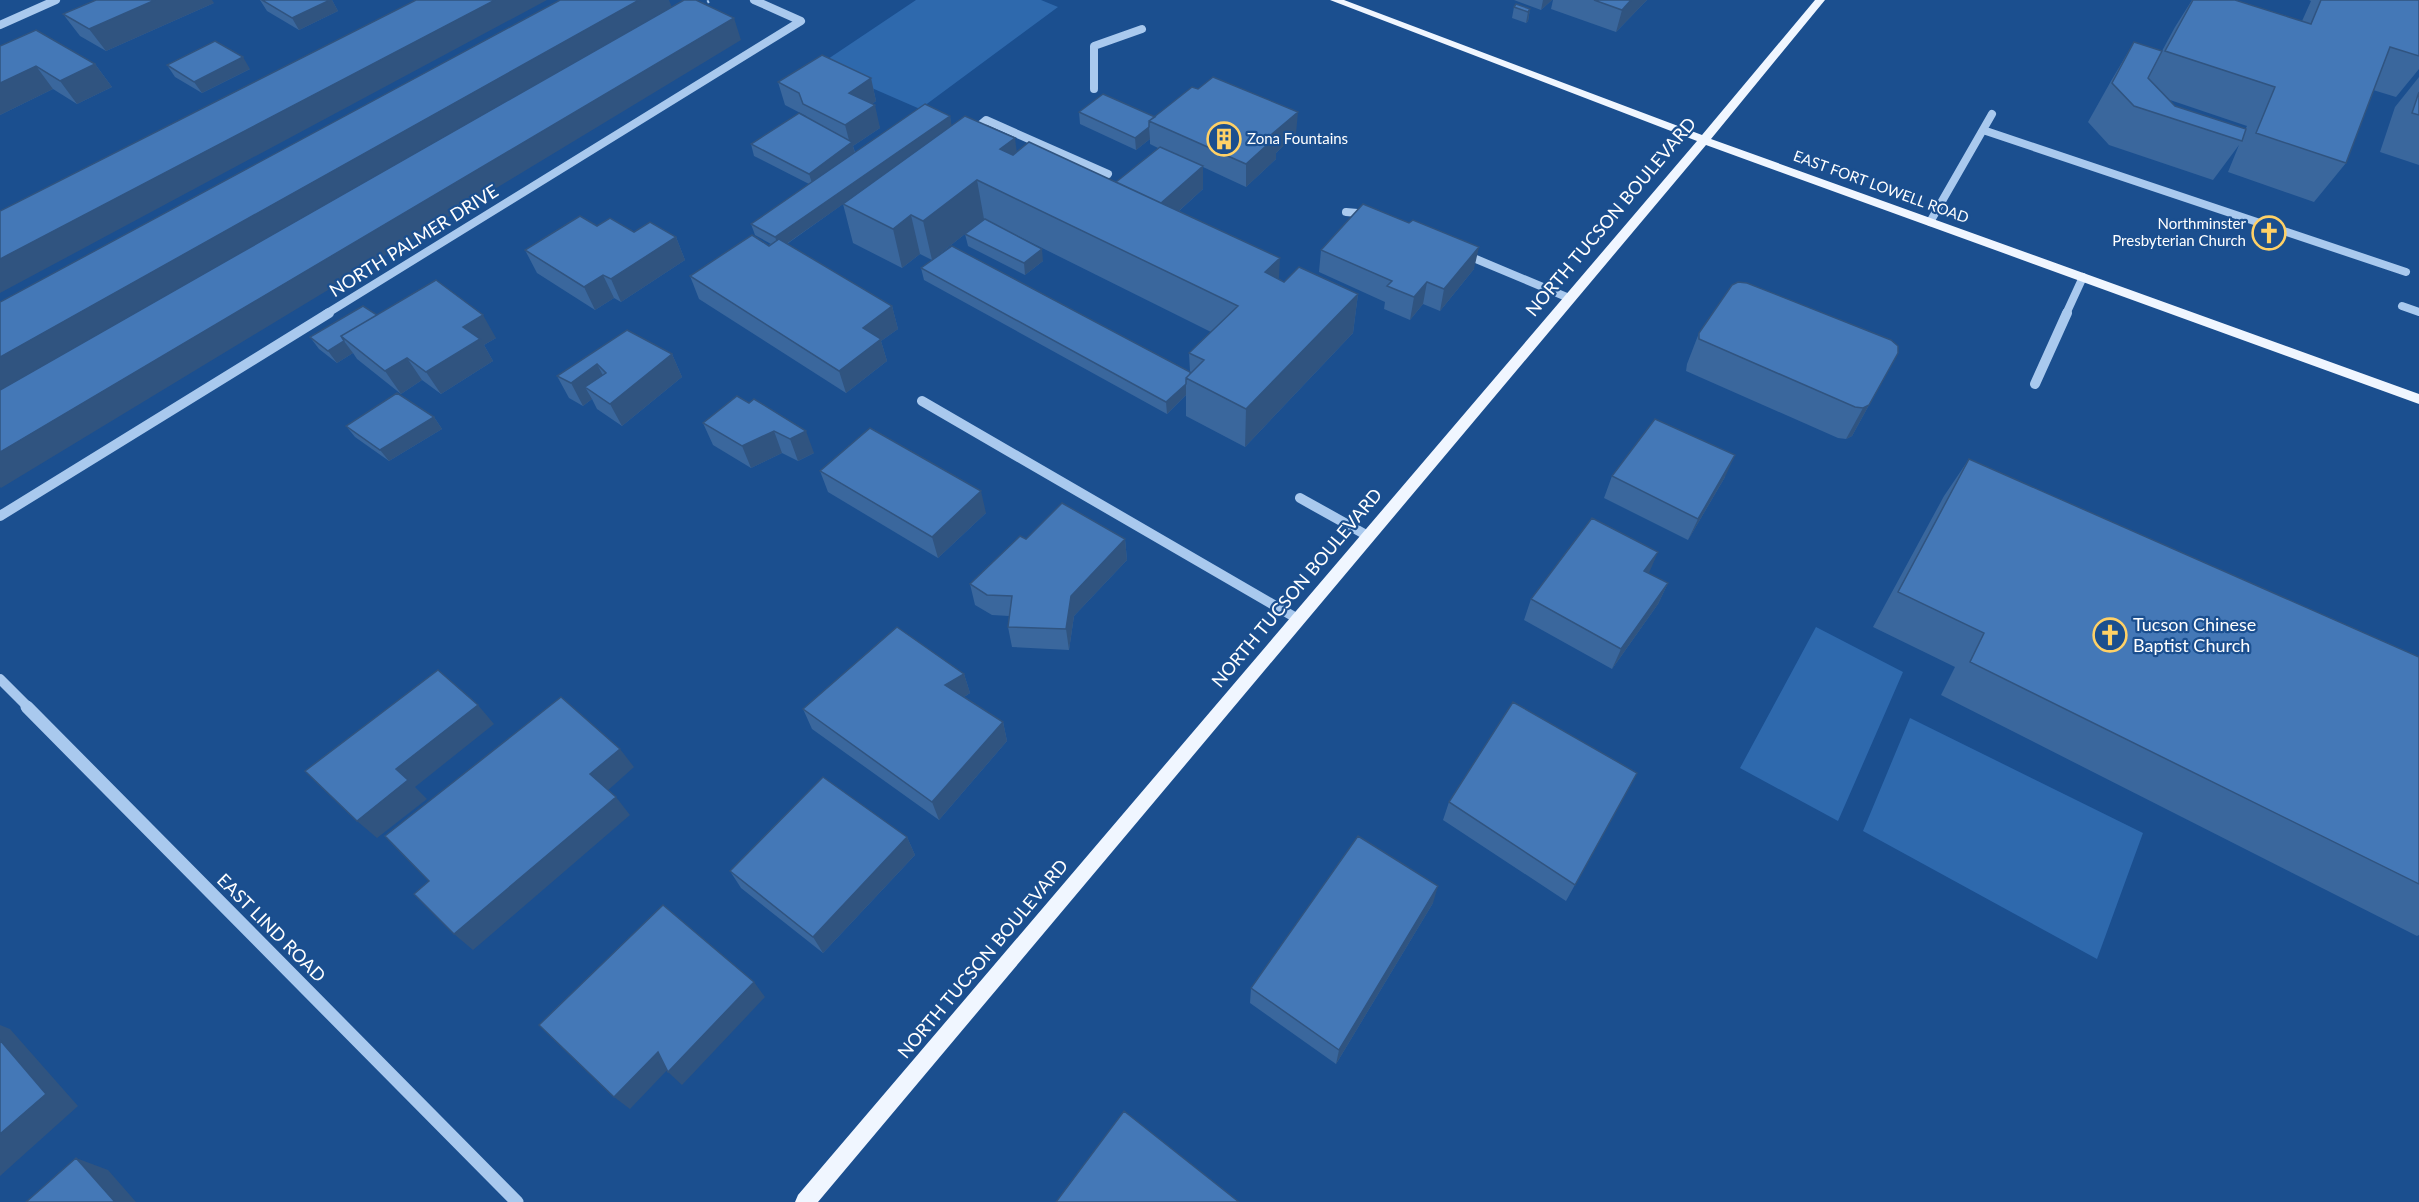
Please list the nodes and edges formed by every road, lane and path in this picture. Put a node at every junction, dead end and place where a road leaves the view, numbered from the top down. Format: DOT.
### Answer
graph roads {
  1 [pos="56,0"];
  2 [pos="711,0"];
  3 [pos="754,0"];
  4 [pos="1335,0"];
  5 [pos="1820,0"];
  6 [pos="700,6"];
  7 [pos="0,24"];
  8 [pos="1142,29"];
  9 [pos="1094,89"];
  10 [pos="1992,114"];
  11 [pos="1983,130"];
  12 [pos="962,139"];
  13 [pos="1705,140"];
  14 [pos="1108,174"];
  15 [pos="1346,212"];
  16 [pos="1374,217"];
  17 [pos="1930,222"];
  18 [pos="1458,252"];
  19 [pos="2406,272"];
  20 [pos="2083,278"];
  21 [pos="1569,298"];
  22 [pos="2402,306"];
  23 [pos="2419,312"];
  24 [pos="2035,384"];
  25 [pos="2419,399"];
  26 [pos="922,401"];
  27 [pos="1300,498"];
  28 [pos="0,516"];
  29 [pos="1368,536"];
  30 [pos="1298,619"];
  31 [pos="0,679"];
  32 [pos="517,1202"];
  33 [pos="805,1202"];
  1 -- 7 [label="street"];
  2 -- 6 [label="path"];
  3 -- 28 [label="street, NORTH PALMER DRIVE"];
  4 -- 13 [label="main road, EAST FORT LOWELL ROAD"];
  5 -- 13 [label="main road, NORTH TUCSON BOULEVARD"];
  8 -- 9 [label="street"];
  10 -- 11 [label="street"];
  11 -- 17 [label="street"];
  11 -- 19 [label="street"];
  12 -- 14 [label="street"];
  13 -- 17 [label="main road, EAST FORT LOWELL ROAD"];
  13 -- 21 [label="main road, NORTH TUCSON BOULEVARD"];
  15 -- 16 [label="street"];
  17 -- 20 [label="main road, EAST FORT LOWELL ROAD"];
  18 -- 21 [label="street"];
  20 -- 24 [label="street"];
  20 -- 25 [label="main road, EAST FORT LOWELL ROAD"];
  21 -- 29 [label="main road, NORTH TUCSON BOULEVARD"];
  22 -- 23 [label="street"];
  26 -- 30 [label="street"];
  27 -- 29 [label="street"];
  29 -- 30 [label="main road, NORTH TUCSON BOULEVARD"];
  30 -- 33 [label="main road, NORTH TUCSON BOULEVARD"];
  31 -- 32 [label="street, EAST LIND ROAD"];
}
